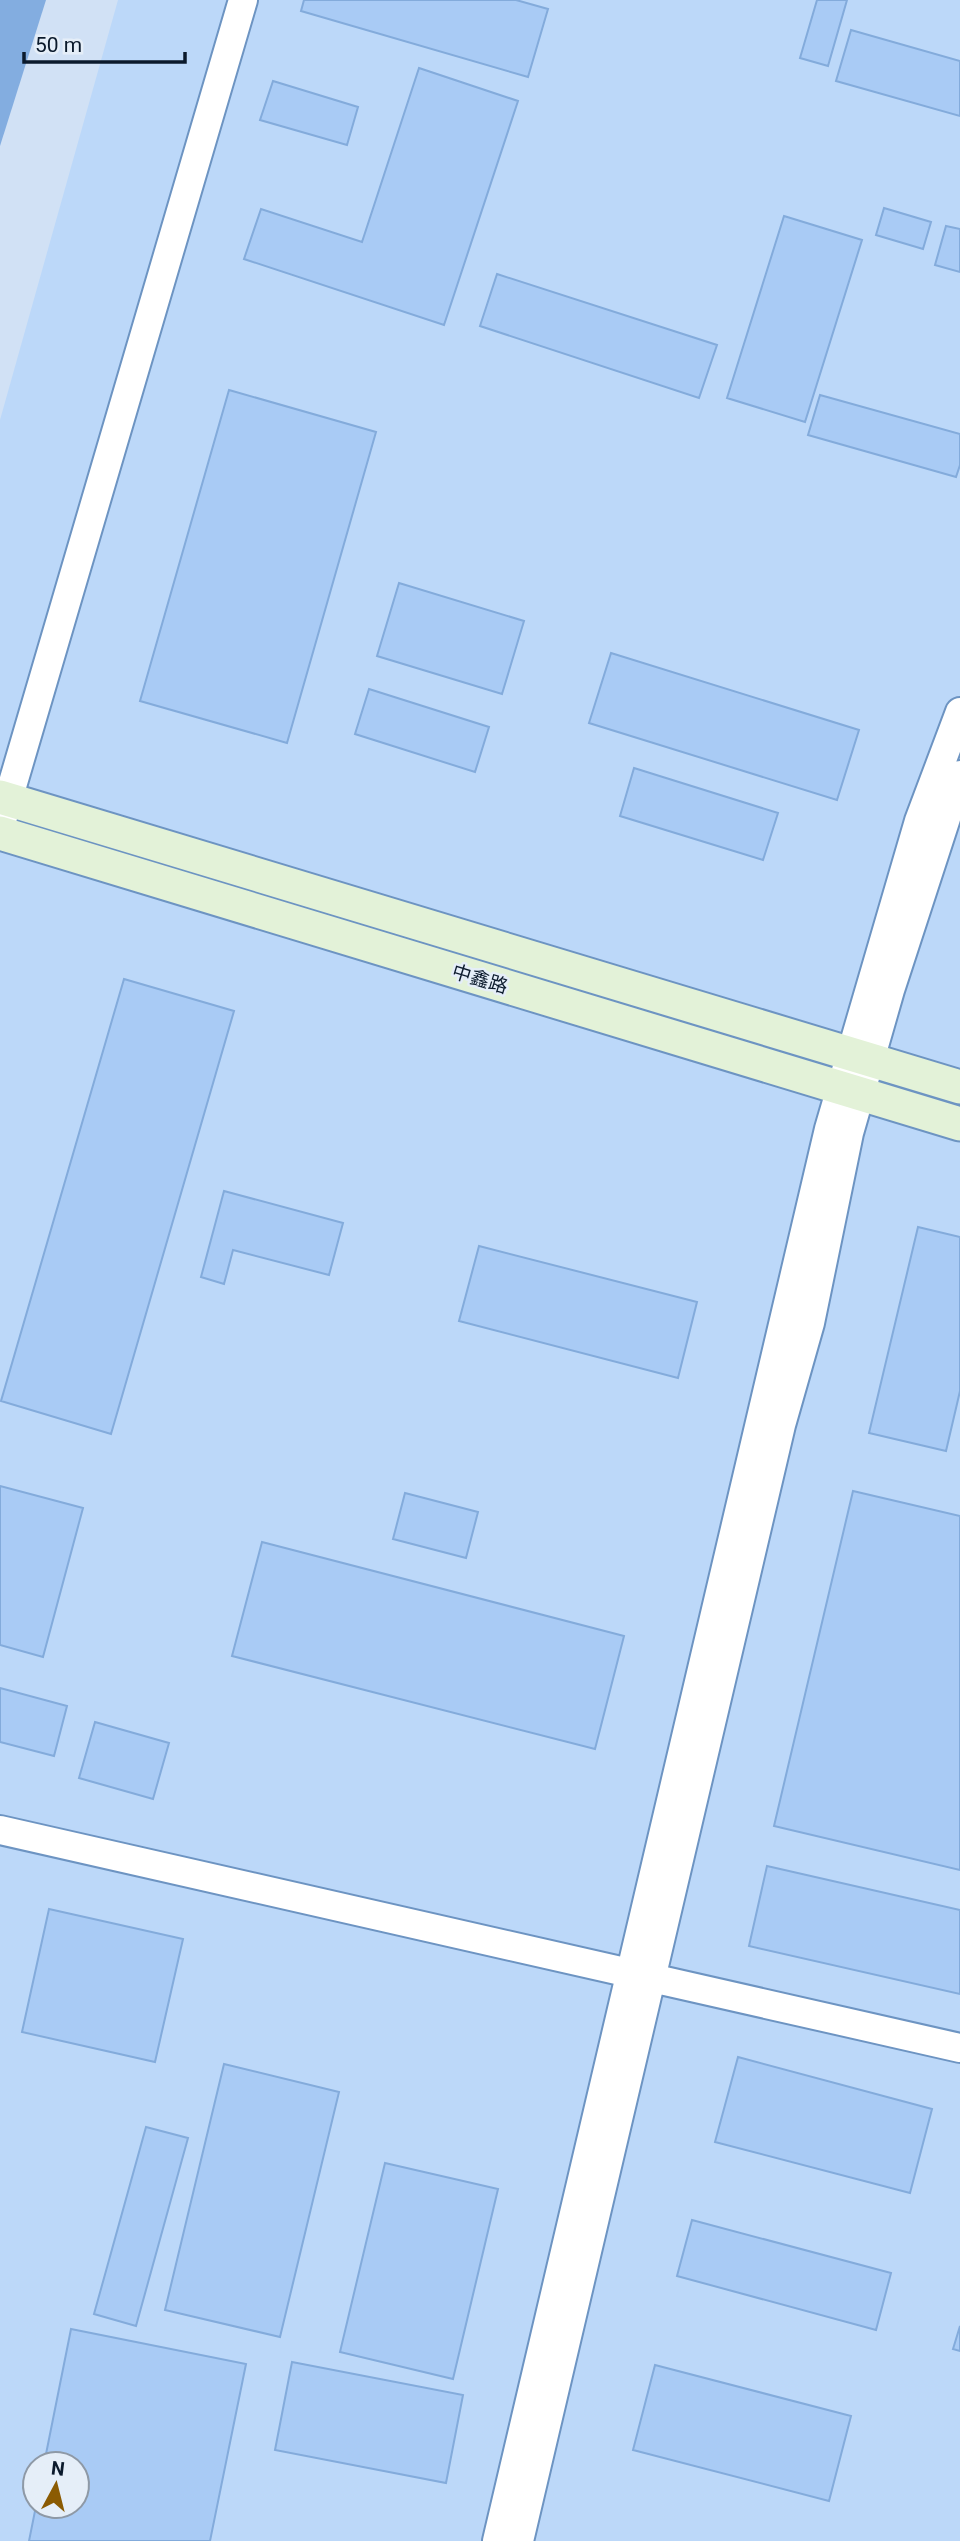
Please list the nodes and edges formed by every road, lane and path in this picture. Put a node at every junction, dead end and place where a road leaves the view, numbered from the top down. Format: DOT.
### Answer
graph roads {
  1 [pos="243,0"];
  2 [pos="960,712"];
  3 [pos="960,775"];
  4 [pos="3,807"];
  5 [pos="0,833"];
  6 [pos="860,1057"];
  7 [pos="960,1087"];
  8 [pos="850,1091"];
  9 [pos="960,1124"];
  10 [pos="0,1830"];
  11 [pos="642,1974"];
  12 [pos="960,2048"];
  13 [pos="497,2541"];
  14 [pos="519,2541"];
  1 -- 4 [label="street"];
  2 -- 6 [label="street"];
  3 -- 6 [label="street"];
  4 -- 6 [label="main road, 中鑫路"];
  5 -- 8 [label="main road, 中鑫路"];
  6 -- 7 [label="main road, 中鑫路"];
  6 -- 8 [label="street"];
  8 -- 9 [label="main road, 中鑫路"];
  8 -- 11 [label="street"];
  10 -- 11 [label="street"];
  11 -- 12 [label="street"];
  11 -- 13 [label="street"];
  11 -- 14 [label="street"];
}
